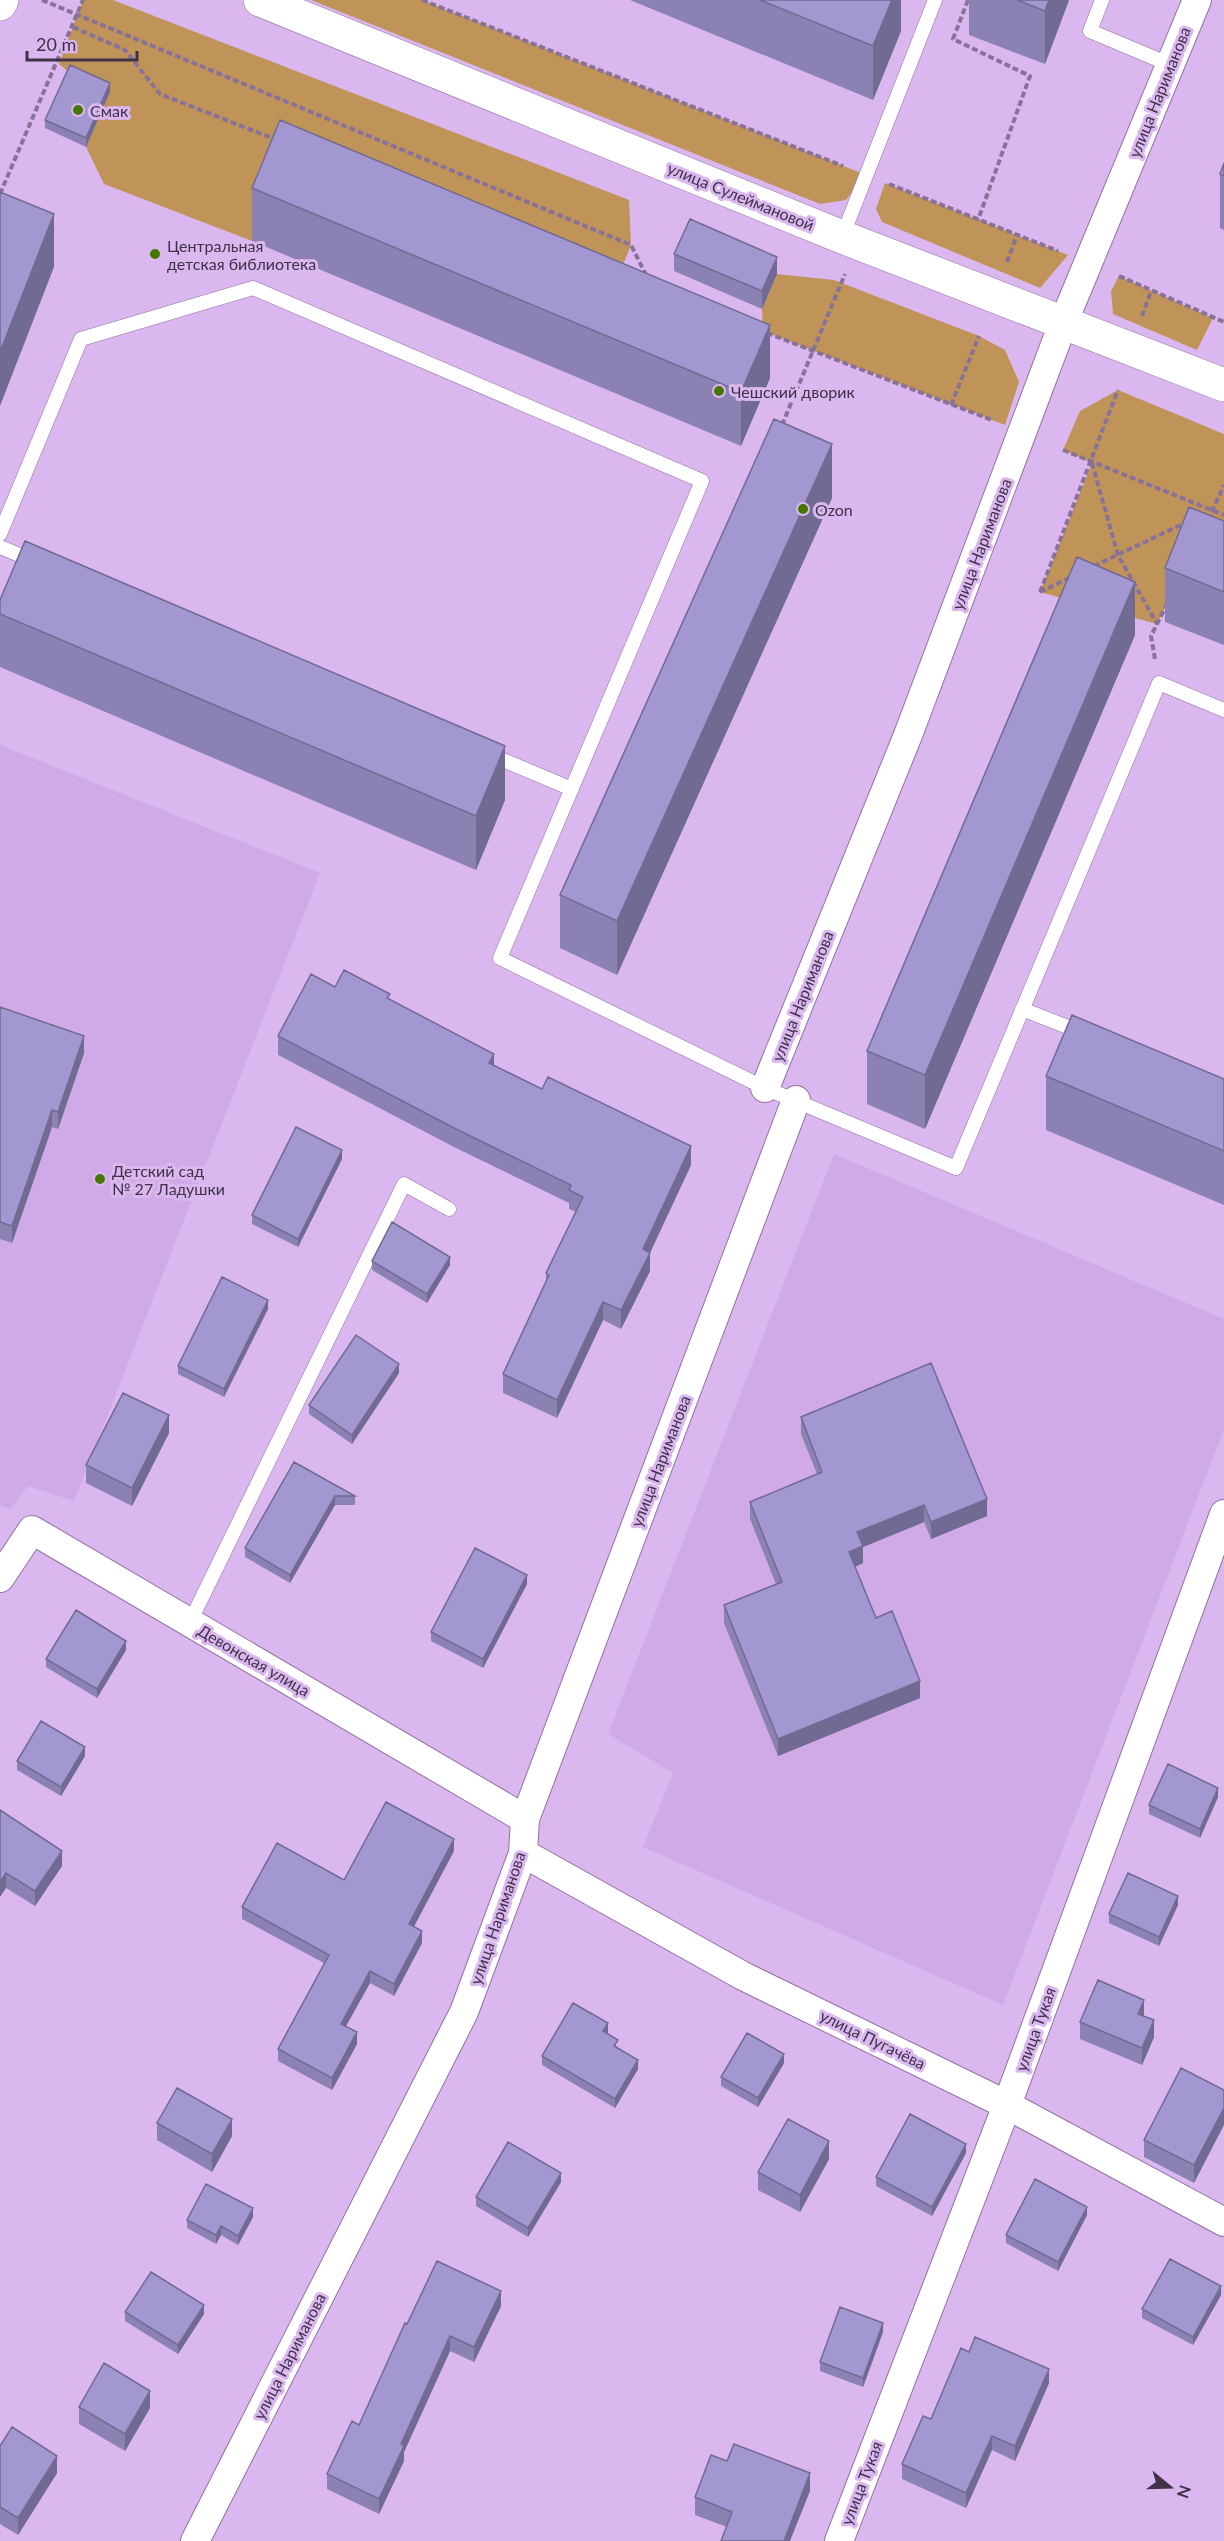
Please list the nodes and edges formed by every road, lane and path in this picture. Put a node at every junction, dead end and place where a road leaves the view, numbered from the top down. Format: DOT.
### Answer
graph roads {
  1 [pos="2,0"];
  2 [pos="42,0"];
  3 [pos="83,0"];
  4 [pos="260,0"];
  5 [pos="422,0"];
  6 [pos="934,0"];
  7 [pos="968,0"];
  8 [pos="1102,0"];
  9 [pos="1197,0"];
  10 [pos="0,4"];
  11 [pos="77,15"];
  12 [pos="73,27"];
  13 [pos="1171,65"];
  14 [pos="280,141"];
  15 [pos="866,175"];
  16 [pos="0,195"];
  17 [pos="978,220"];
  18 [pos="1017,235"];
  19 [pos="850,240"];
  20 [pos="1068,255"];
  21 [pos="1006,264"];
  22 [pos="1119,276"];
  23 [pos="647,277"];
  24 [pos="1151,291"];
  25 [pos="1064,321"];
  26 [pos="1224,322"];
  27 [pos="1138,326"];
  28 [pos="763,331"];
  29 [pos="979,336"];
  30 [pos="814,351"];
  31 [pos="1224,385"];
  32 [pos="1118,390"];
  33 [pos="951,405"];
  34 [pos="994,421"];
  35 [pos="778,435"];
  36 [pos="1063,450"];
  37 [pos="1092,463"];
  38 [pos="1224,485"];
  39 [pos="1213,510"];
  40 [pos="1202,515"];
  41 [pos="1224,515"];
  42 [pos="1192,520"];
  43 [pos="1208,521"];
  44 [pos="0,534"];
  45 [pos="0,547"];
  46 [pos="1118,555"];
  47 [pos="44,566"];
  48 [pos="1089,569"];
  49 [pos="1079,574"];
  50 [pos="1167,603"];
  51 [pos="1157,624"];
  52 [pos="1158,683"];
  53 [pos="1224,710"];
  54 [pos="473,747"];
  55 [pos="572,789"];
  56 [pos="1022,1009"];
  57 [pos="1096,1038"];
  58 [pos="765,1088"];
  59 [pos="796,1100"];
  60 [pos="449,1209"];
  61 [pos="1224,1514"];
  62 [pos="0,1578"];
  63 [pos="190,1622"];
  64 [pos="525,1819"];
  65 [pos="523,1853"];
  66 [pos="1006,2105"];
  67 [pos="1224,2222"];
  68 [pos="195,2541"];
  69 [pos="839,2541"];
  1 -- 10 [label="street"];
  2 -- 11 [label="path"];
  3 -- 11 [label="path"];
  4 -- 19 [label="street, улица Сулеймановой"];
  5 -- 15 [label="path"];
  6 -- 15 [label="lane"];
  7 -- 17 [label="path"];
  8 -- 13 [label="lane"];
  9 -- 13 [label="street, улица Нариманова"];
  11 -- 12 [label="path"];
  11 -- 23 [label="path"];
  12 -- 14 [label="path"];
  12 -- 16 [label="path"];
  13 -- 25 [label="street, улица Нариманова"];
  15 -- 17 [label="path"];
  15 -- 19 [label="lane"];
  17 -- 18 [label="path"];
  18 -- 20 [label="path"];
  18 -- 21 [label="path"];
  19 -- 25 [label="street, улица Сулеймановой"];
  19 -- 30 [label="path"];
  22 -- 24 [label="path"];
  24 -- 26 [label="path"];
  24 -- 27 [label="path"];
  25 -- 31 [label="street, улица Сулеймановой"];
  25 -- 58 [label="street, улица Нариманова"];
  28 -- 30 [label="path"];
  29 -- 33 [label="path"];
  30 -- 33 [label="path"];
  30 -- 35 [label="path"];
  32 -- 37 [label="path"];
  33 -- 34 [label="path"];
  36 -- 37 [label="path"];
  37 -- 39 [label="path"];
  37 -- 46 [label="path"];
  37 -- 49 [label="path"];
  38 -- 39 [label="path"];
  39 -- 40 [label="path"];
  39 -- 41 [label="path"];
  39 -- 43 [label="path"];
  42 -- 46 [label="path"];
  44 -- 55 [label="lane"];
  45 -- 47 [label="lane"];
  46 -- 48 [label="path"];
  46 -- 51 [label="path"];
  50 -- 51 [label="path"];
  51 -- 52 [label="path"];
  52 -- 53 [label="lane"];
  52 -- 56 [label="lane"];
  54 -- 55 [label="lane"];
  55 -- 58 [label="lane"];
  56 -- 57 [label="lane"];
  56 -- 59 [label="lane"];
  58 -- 59 [label="lane"];
  59 -- 64 [label="street, улица Нариманова"];
  60 -- 63 [label="lane"];
  61 -- 66 [label="street, улица Тукая"];
  62 -- 63 [label="street, Девонская улица"];
  63 -- 64 [label="street, Девонская улица"];
  64 -- 65 [label="street, улица Нариманова"];
  65 -- 66 [label="street, улица Пугачёва"];
  65 -- 68 [label="street, улица Нариманова"];
  66 -- 67 [label="street, улица Пугачёва"];
  66 -- 69 [label="street, улица Тукая"];
}
